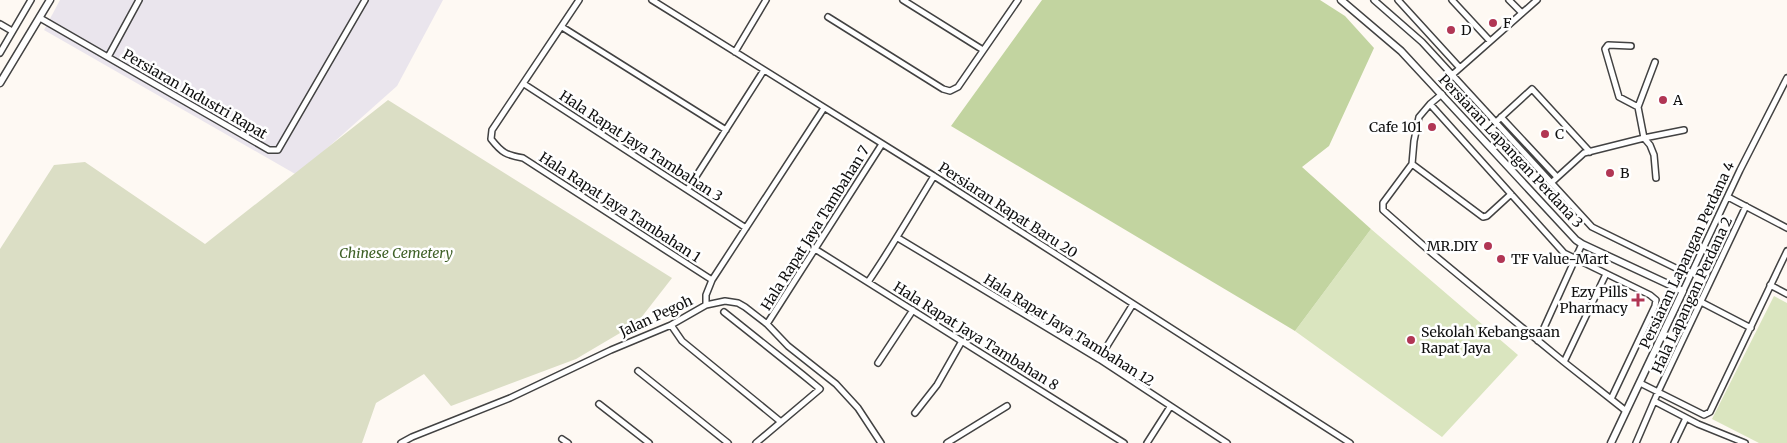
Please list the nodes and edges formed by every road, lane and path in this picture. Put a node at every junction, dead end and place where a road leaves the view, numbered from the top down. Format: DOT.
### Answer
graph roads {
  1 [pos="31,0"];
  2 [pos="50,0"];
  3 [pos="139,0"];
  4 [pos="365,0"];
  5 [pos="579,0"];
  6 [pos="652,0"];
  7 [pos="766,0"];
  8 [pos="903,0"];
  9 [pos="1341,0"];
  10 [pos="1374,0"];
  11 [pos="1398,0"];
  12 [pos="1452,0"];
  13 [pos="1510,0"];
  14 [pos="1537,0"];
  15 [pos="1015,1"];
  16 [pos="1522,13"];
  17 [pos="828,17"];
  18 [pos="40,18"];
  19 [pos="0,24"];
  20 [pos="562,27"];
  21 [pos="12,31"];
  22 [pos="1490,41"];
  23 [pos="1631,46"];
  24 [pos="983,50"];
  25 [pos="735,52"];
  26 [pos="0,53"];
  27 [pos="108,57"];
  28 [pos="1655,62"];
  29 [pos="1460,68"];
  30 [pos="764,70"];
  31 [pos="1452,75"];
  32 [pos="1787,78"];
  33 [pos="0,83"];
  34 [pos="524,84"];
  35 [pos="1442,94"];
  36 [pos="1430,104"];
  37 [pos="1638,107"];
  38 [pos="824,108"];
  39 [pos="1501,117"];
  40 [pos="1496,122"];
  41 [pos="726,130"];
  42 [pos="1684,130"];
  43 [pos="1644,138"];
  44 [pos="882,144"];
  45 [pos="1590,152"];
  46 [pos="1412,164"];
  47 [pos="934,176"];
  48 [pos="1557,177"];
  49 [pos="1656,178"];
  50 [pos="1551,183"];
  51 [pos="688,190"];
  52 [pos="1511,194"];
  53 [pos="1728,196"];
  54 [pos="1746,206"];
  55 [pos="746,228"];
  56 [pos="1787,228"];
  57 [pos="898,238"];
  58 [pos="1582,244"];
  59 [pos="815,249"];
  60 [pos="1787,251"];
  61 [pos="1576,258"];
  62 [pos="1606,274"];
  63 [pos="1690,276"];
  64 [pos="712,280"];
  65 [pos="868,282"];
  66 [pos="1770,286"];
  67 [pos="1683,291"];
  68 [pos="1787,294"];
  69 [pos="1701,302"];
  70 [pos="1134,304"];
  71 [pos="706,305"];
  72 [pos="913,310"];
  73 [pos="724,312"];
  74 [pos="767,324"];
  75 [pos="671,325"];
  76 [pos="1751,328"];
  77 [pos="962,341"];
  78 [pos="1538,341"];
  79 [pos="1099,359"];
  80 [pos="1564,362"];
  81 [pos="878,363"];
  82 [pos="638,371"];
  83 [pos="1640,383"];
  84 [pos="1658,392"];
  85 [pos="1611,399"];
  86 [pos="1654,401"];
  87 [pos="599,404"];
  88 [pos="1007,406"];
  89 [pos="1170,407"];
  90 [pos="1626,411"];
  91 [pos="915,413"];
  92 [pos="1686,418"];
  93 [pos="781,422"];
  94 [pos="562,438"];
  95 [pos="1225,442"];
  96 [pos="401,443"];
  97 [pos="568,443"];
  98 [pos="649,443"];
  99 [pos="728,443"];
  100 [pos="756,443"];
  101 [pos="881,443"];
  102 [pos="948,443"];
  103 [pos="1124,443"];
  104 [pos="1147,443"];
  105 [pos="1350,443"];
  106 [pos="1611,443"];
  107 [pos="1636,443"];
  108 [pos="1674,443"];
  109 [pos="1745,443"];
  1 -- 21 [label="street"];
  2 -- 18 [label="street"];
  3 -- 27 [label="street, Persiaran Industri Rapat"];
  4 -- 27 [label="street, Persiaran Industri Rapat"];
  5 -- 20 [label="street"];
  6 -- 25 [label="street, Persiaran Rapat Baru 20"];
  7 -- 25 [label="street"];
  8 -- 24 [label="street"];
  9 -- 35 [label="street, Persiaran Lapangan Perdana 3"];
  10 -- 31 [label="street, Persiaran Lapangan Perdana 3"];
  11 -- 29 [label="street"];
  12 -- 22 [label="street"];
  13 -- 16 [label="street"];
  14 -- 16 [label="street"];
  15 -- 24 [label="street"];
  16 -- 22 [label="street"];
  17 -- 24 [label="street"];
  18 -- 27 [label="street, Persiaran Industri Rapat"];
  18 -- 33 [label="street"];
  19 -- 21 [label="street"];
  20 -- 34 [label="street"];
  20 -- 41 [label="street"];
  21 -- 26 [label="street"];
  22 -- 29 [label="street"];
  23 -- 37 [label="street"];
  25 -- 30 [label="street, Persiaran Rapat Baru 20"];
  28 -- 37 [label="street"];
  29 -- 31 [label="street"];
  30 -- 38 [label="street, Persiaran Rapat Baru 20"];
  30 -- 41 [label="street"];
  31 -- 40 [label="street, Persiaran Lapangan Perdana 3"];
  32 -- 53 [label="street, Persiaran Lapangan Perdana 4"];
  34 -- 51 [label="street, Hala Rapat Jaya Tambahan 3"];
  34 -- 64 [label="street, Hala Rapat Jaya Tambahan 1"];
  35 -- 36 [label="street"];
  35 -- 58 [label="street, Persiaran Lapangan Perdana 3"];
  36 -- 46 [label="street"];
  36 -- 52 [label="street"];
  37 -- 43 [label="street"];
  38 -- 44 [label="street, Persiaran Rapat Baru 20"];
  38 -- 55 [label="street"];
  39 -- 40 [label="street, Persiaran Lapangan Perdana 3"];
  39 -- 45 [label="street, Persiaran Lapangan Perdana 3"];
  39 -- 48 [label="street"];
  40 -- 50 [label="street, Persiaran Lapangan Perdana 3"];
  41 -- 51 [label="street"];
  42 -- 43 [label="street, Persiaran Lapangan Perdana 3"];
  43 -- 45 [label="street, Persiaran Lapangan Perdana 3"];
  43 -- 49 [label="street"];
  44 -- 47 [label="street, Persiaran Rapat Baru 20"];
  44 -- 59 [label="street, Hala Rapat Jaya Tambahan 7"];
  45 -- 48 [label="street, Persiaran Lapangan Perdana 3"];
  46 -- 52 [label="street"];
  46 -- 78 [label="street"];
  47 -- 57 [label="street"];
  47 -- 70 [label="street, Persiaran Rapat Baru 20"];
  48 -- 50 [label="street, Persiaran Lapangan Perdana 3"];
  50 -- 63 [label="street, Persiaran Lapangan Perdana 3"];
  51 -- 55 [label="street, Hala Rapat Jaya Tambahan 3"];
  52 -- 61 [label="street"];
  53 -- 54 [label="street"];
  53 -- 63 [label="street, Persiaran Lapangan Perdana 4"];
  54 -- 56 [label="street"];
  54 -- 69 [label="street, Hala Lapangan Perdana 2"];
  55 -- 64 [label="street"];
  57 -- 65 [label="street"];
  57 -- 79 [label="street, Hala Rapat Jaya Tambahan 12"];
  58 -- 61 [label="street"];
  58 -- 67 [label="street, Persiaran Lapangan Perdana 3"];
  59 -- 65 [label="street, Hala Rapat Jaya Tambahan 8"];
  59 -- 74 [label="street, Hala Rapat Jaya Tambahan 7"];
  60 -- 66 [label="street"];
  61 -- 62 [label="street"];
  61 -- 78 [label="street"];
  62 -- 80 [label="street"];
  62 -- 85 [label="street"];
  63 -- 67 [label="street, Persiaran Lapangan Perdana 4"];
  64 -- 71 [label="street"];
  65 -- 72 [label="street, Hala Rapat Jaya Tambahan 8"];
  66 -- 68 [label="street"];
  66 -- 76 [label="street"];
  67 -- 83 [label="street, Persiaran Lapangan Perdana 4"];
  69 -- 76 [label="street"];
  69 -- 84 [label="street, Hala Lapangan Perdana 2"];
  70 -- 79 [label="street"];
  70 -- 105 [label="street, Persiaran Rapat Baru 20"];
  71 -- 74 [label="street, Jalan Pegoh"];
  71 -- 75 [label="street, Jalan Pegoh"];
  72 -- 77 [label="street, Hala Rapat Jaya Tambahan 8"];
  72 -- 81 [label="street"];
  73 -- 93 [label="street"];
  74 -- 101 [label="street, Jalan Pegoh"];
  75 -- 93 [label="street"];
  75 -- 96 [label="street, Jalan Pegoh"];
  76 -- 84 [label="street"];
  77 -- 91 [label="street"];
  77 -- 103 [label="street, Hala Rapat Jaya Tambahan 8"];
  78 -- 80 [label="street"];
  79 -- 89 [label="street, Hala Rapat Jaya Tambahan 12"];
  80 -- 85 [label="street"];
  82 -- 99 [label="street"];
  83 -- 84 [label="street"];
  83 -- 90 [label="street, Persiaran Lapangan Perdana 4"];
  84 -- 86 [label="street, Hala Lapangan Perdana 2"];
  85 -- 90 [label="street"];
  86 -- 92 [label="street"];
  86 -- 107 [label="street, Hala Lapangan Perdana 2"];
  87 -- 98 [label="street"];
  88 -- 102 [label="street"];
  89 -- 95 [label="street, Hala Rapat Jaya Tambahan 12"];
  89 -- 104 [label="street"];
  90 -- 106 [label="street, Persiaran Lapangan Perdana 4"];
  92 -- 108 [label="street"];
  92 -- 109 [label="street"];
  93 -- 100 [label="street"];
  94 -- 97 [label="street"];
}
